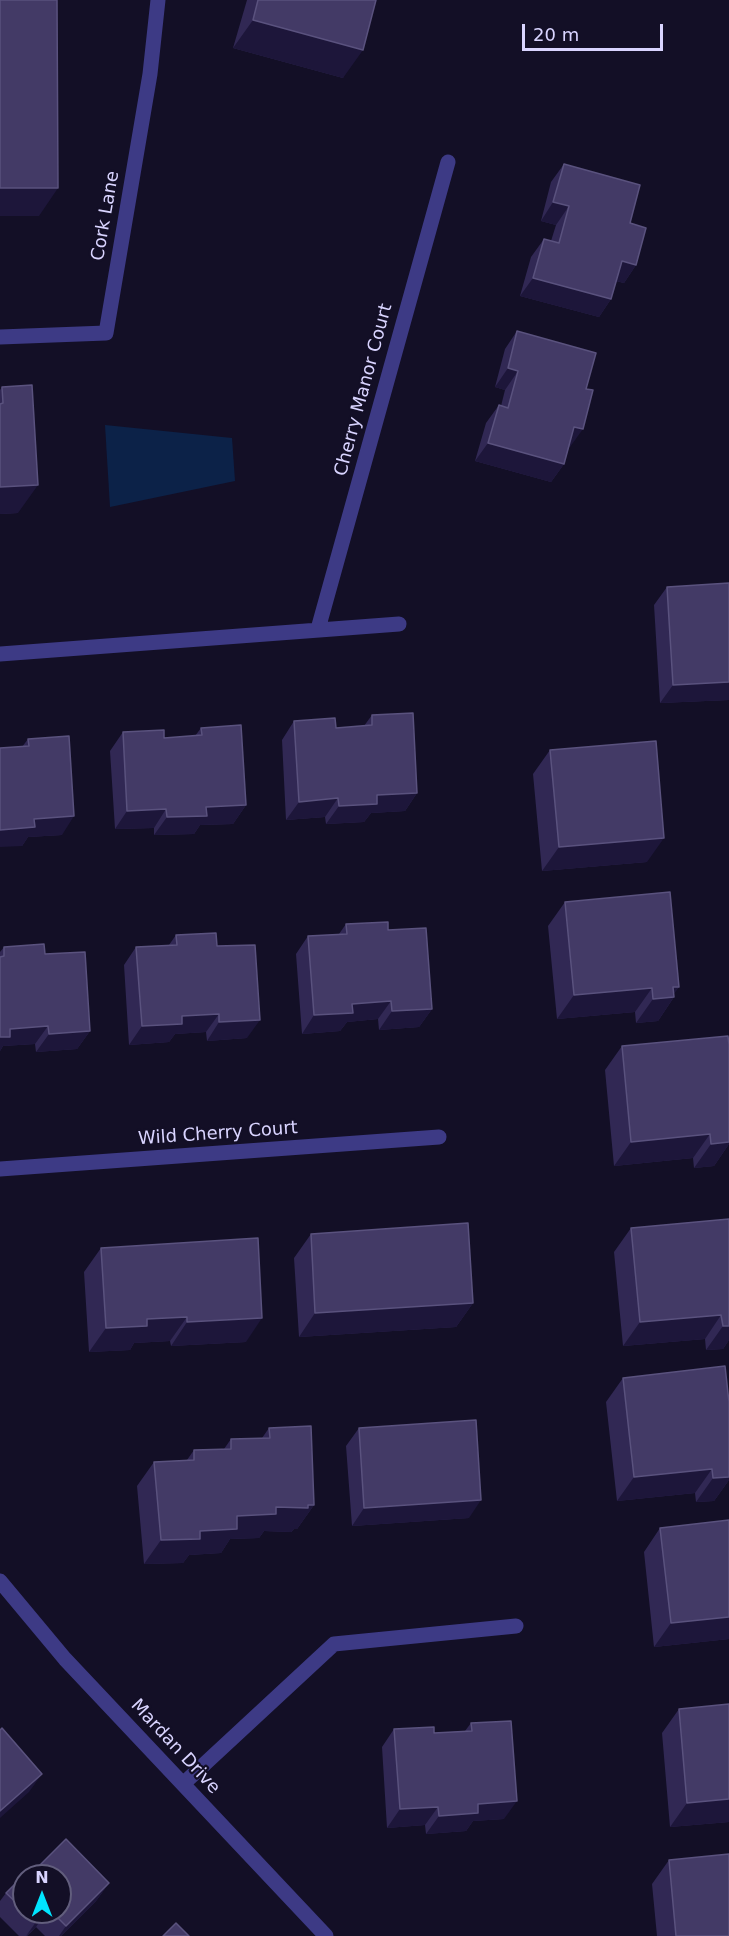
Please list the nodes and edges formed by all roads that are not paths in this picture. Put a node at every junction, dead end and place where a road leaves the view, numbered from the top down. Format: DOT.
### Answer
graph roads {
  1 [pos="158,0"];
  2 [pos="448,162"];
  3 [pos="0,337"];
  4 [pos="399,624"];
  5 [pos="318,629"];
  6 [pos="0,654"];
  7 [pos="440,1137"];
  8 [pos="0,1169"];
  9 [pos="0,1581"];
  10 [pos="516,1626"];
  11 [pos="183,1784"];
  12 [pos="326,1936"];
  1 -- 3 [label="street, Cork Lane"];
  2 -- 5 [label="street, Cherry Manor Court"];
  4 -- 5 [label="street"];
  5 -- 6 [label="street"];
  7 -- 8 [label="street, Wild Cherry Court"];
  9 -- 11 [label="street, Mardan Drive"];
  10 -- 11 [label="street"];
  11 -- 12 [label="street, Mardan Drive"];
}
